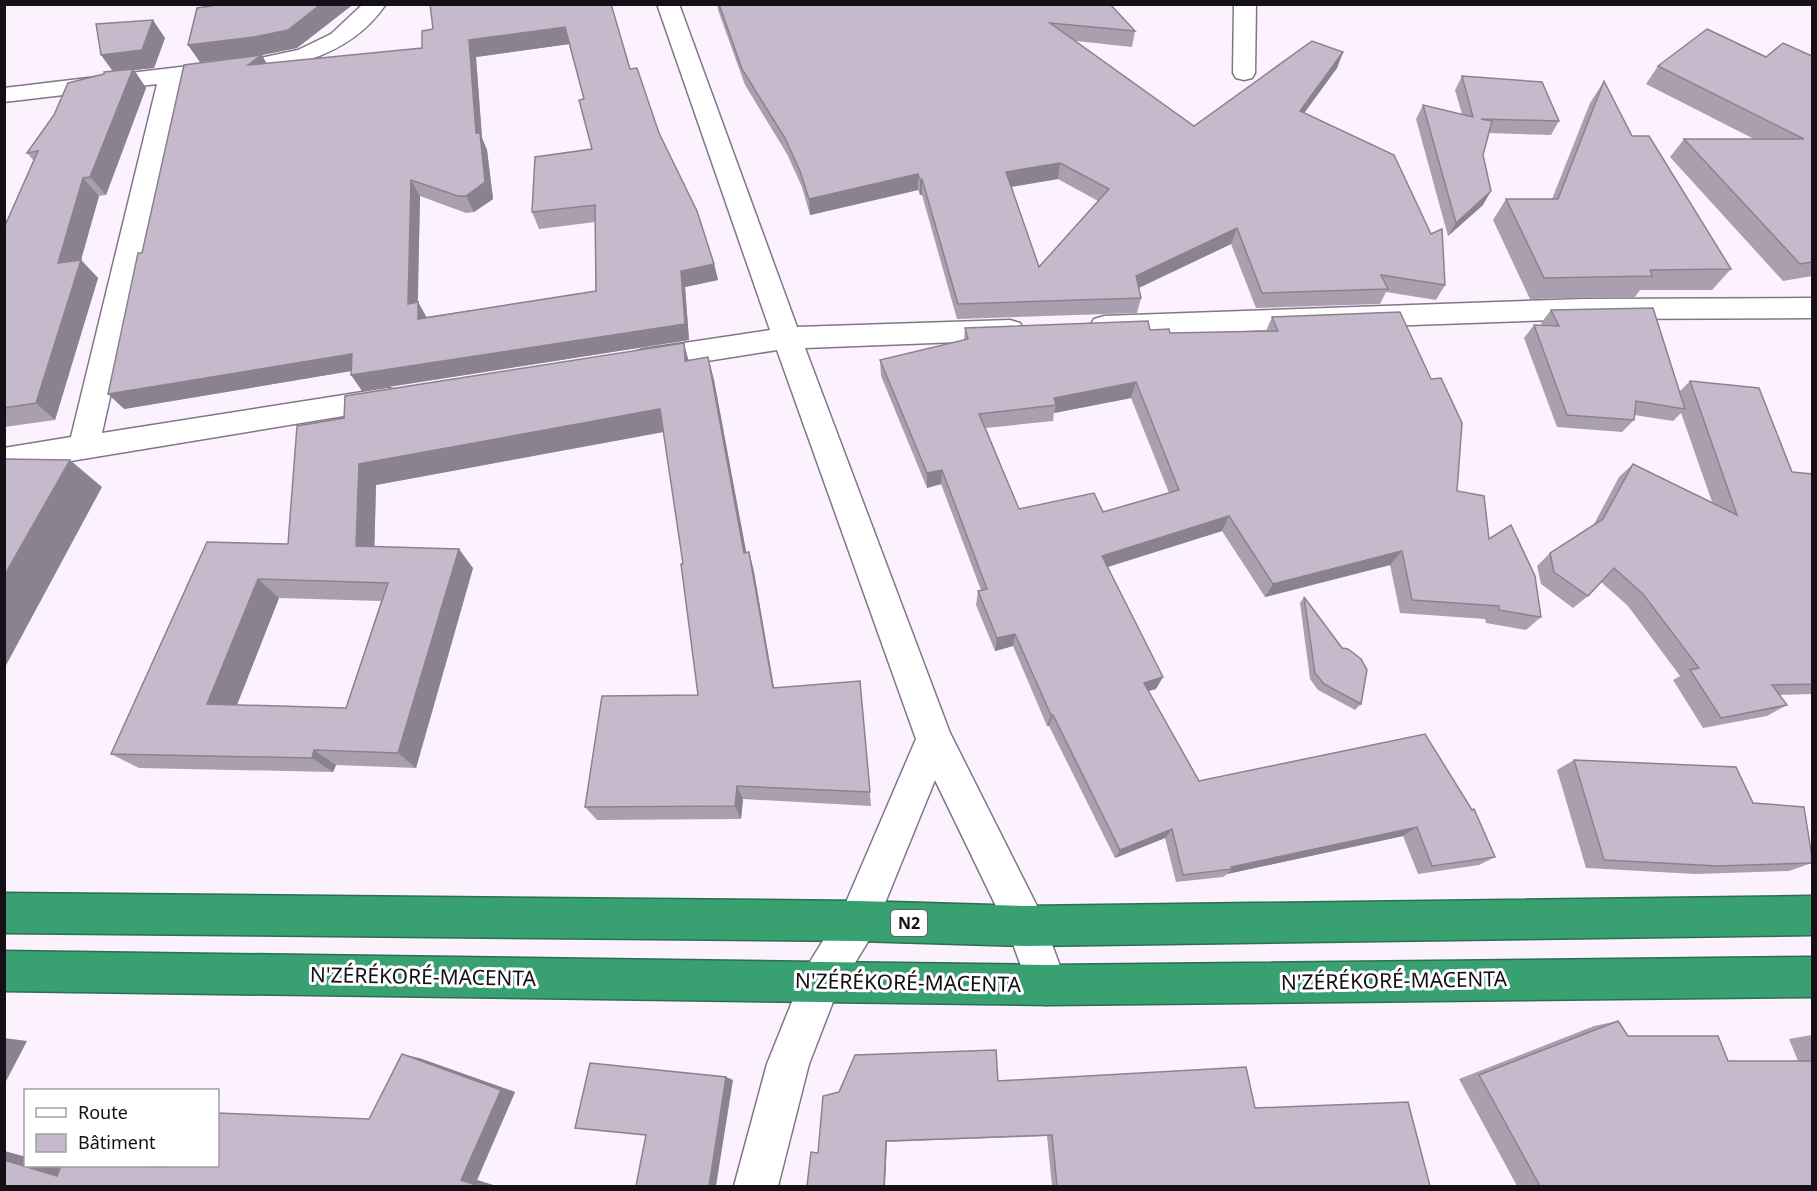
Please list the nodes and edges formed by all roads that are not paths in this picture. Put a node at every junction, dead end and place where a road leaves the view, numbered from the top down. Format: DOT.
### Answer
graph roads {
  1 [pos="376,4"];
  2 [pos="668,4"];
  3 [pos="1245,4"];
  4 [pos="1244,73"];
  5 [pos="171,76"];
  6 [pos="4,95"];
  7 [pos="1812,308"];
  8 [pos="1084,327"];
  9 [pos="1036,329"];
  10 [pos="786,338"];
  11 [pos="622,363"];
  12 [pos="412,396"];
  13 [pos="84,446"];
  14 [pos="4,460"];
  15 [pos="934,739"];
  16 [pos="4,914"];
  17 [pos="1812,916"];
  18 [pos="858,921"];
  19 [pos="1026,926"];
  20 [pos="4,971"];
  21 [pos="1812,976"];
  22 [pos="820,982"];
  23 [pos="1047,985"];
  24 [pos="756,1186"];
  1 -- 5 [label="street"];
  2 -- 10 [label="street"];
  3 -- 4 [label="street"];
  5 -- 6 [label="street"];
  5 -- 13 [label="street"];
  7 -- 8 [label="street"];
  9 -- 10 [label="street"];
  10 -- 11 [label="street"];
  10 -- 15 [label="street"];
  12 -- 13 [label="street"];
  13 -- 14 [label="street"];
  15 -- 18 [label="street"];
  15 -- 19 [label="street"];
  16 -- 18 [label="highway, N2"];
  17 -- 19 [label="highway, N2"];
  18 -- 19 [label="highway, N2"];
  18 -- 22 [label="street"];
  19 -- 23 [label="street"];
  20 -- 22 [label="highway, N'ZÉRÉKORÉ-MACENTA"];
  21 -- 23 [label="highway, N'ZÉRÉKORÉ-MACENTA"];
  22 -- 23 [label="highway, N'ZÉRÉKORÉ-MACENTA"];
  22 -- 24 [label="street"];
}
